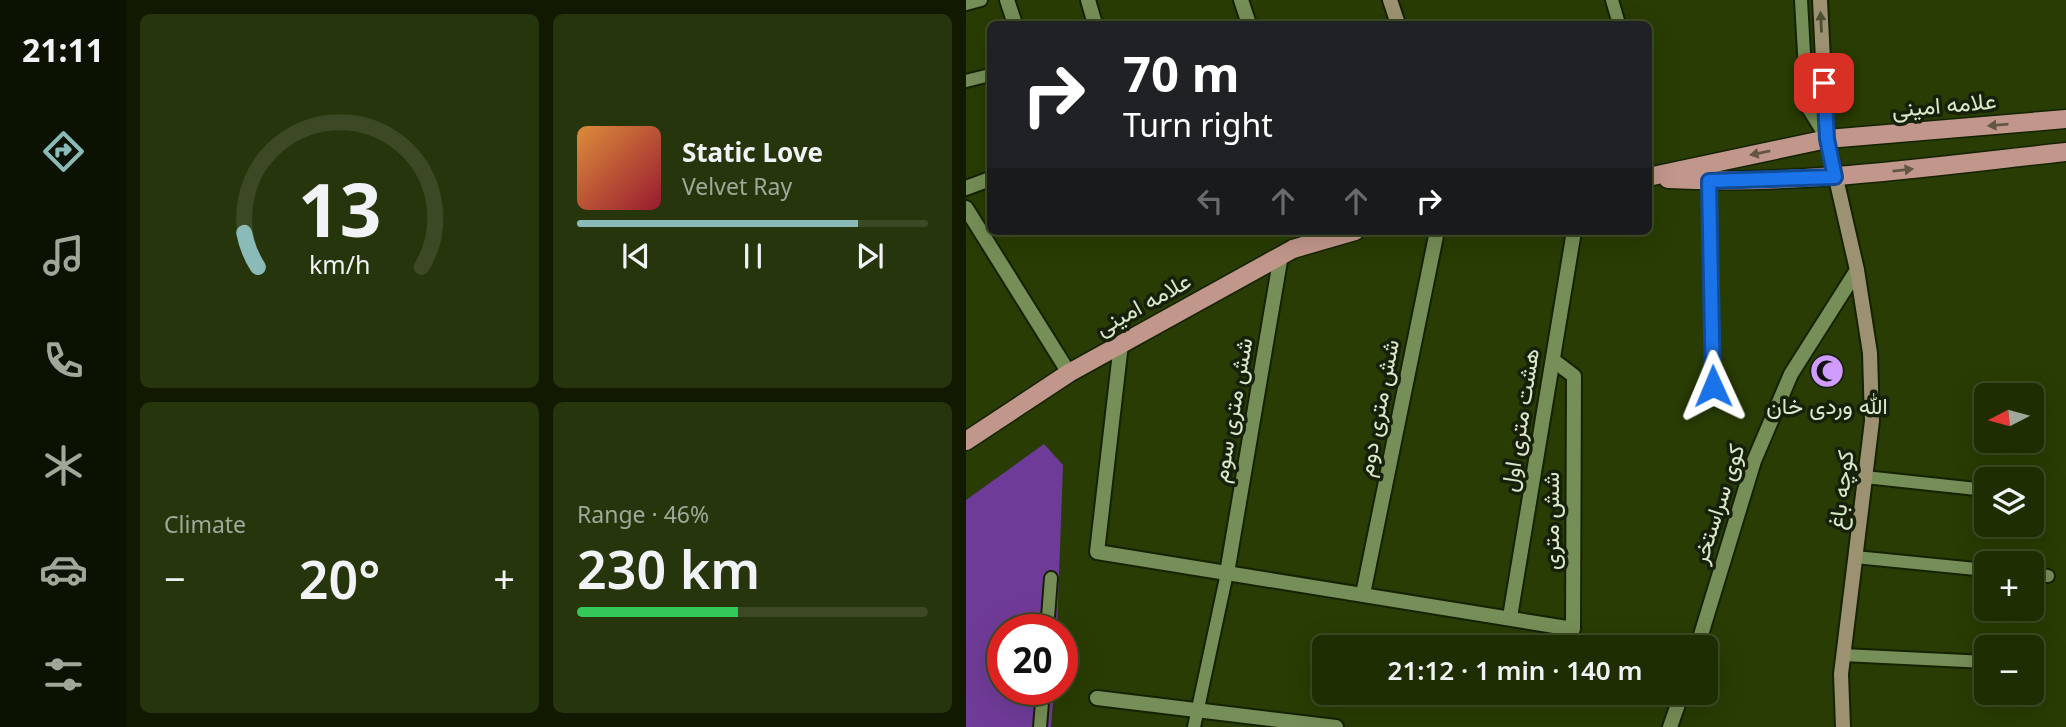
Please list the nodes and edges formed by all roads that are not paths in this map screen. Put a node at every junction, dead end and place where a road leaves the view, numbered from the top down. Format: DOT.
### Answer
graph roads {
  1 [pos="981,0"];
  2 [pos="1007,0"];
  3 [pos="1088,0"];
  4 [pos="1241,0"];
  5 [pos="1390,0"];
  6 [pos="1612,0"];
  7 [pos="1801,0"];
  8 [pos="1820,0"];
  9 [pos="966,4"];
  10 [pos="1014,21"];
  11 [pos="1095,21"];
  12 [pos="1248,21"];
  13 [pos="1397,21"];
  14 [pos="1618,21"];
  15 [pos="987,76"];
  16 [pos="966,81"];
  17 [pos="2066,119"];
  18 [pos="1827,139"];
  19 [pos="2066,152"];
  20 [pos="1652,177"];
  21 [pos="1835,177"];
  22 [pos="1652,178"];
  23 [pos="987,180"];
  24 [pos="1709,181"];
  25 [pos="966,188"];
  26 [pos="966,208"];
  27 [pos="1340,235"];
  28 [pos="1436,235"];
  29 [pos="1573,235"];
  30 [pos="1281,255"];
  31 [pos="1857,270"];
  32 [pos="1121,344"];
  33 [pos="1553,360"];
  34 [pos="1069,373"];
  35 [pos="1713,386"];
  36 [pos="966,440"];
  37 [pos="1865,477"];
  38 [pos="1974,489"];
  39 [pos="1855,557"];
  40 [pos="1974,569"];
  41 [pos="1227,573"];
  42 [pos="2044,576"];
  43 [pos="2048,576"];
  44 [pos="1051,578"];
  45 [pos="1363,594"];
  46 [pos="1048,614"];
  47 [pos="1510,617"];
  48 [pos="1701,635"];
  49 [pos="1843,655"];
  50 [pos="1974,661"];
  51 [pos="1097,698"];
  52 [pos="1042,705"];
  53 [pos="1678,705"];
  54 [pos="1197,712"];
  55 [pos="1287,723"];
  56 [pos="1040,727"];
  57 [pos="1194,727"];
  58 [pos="1336,727"];
  59 [pos="1670,727"];
  60 [pos="1843,727"];
  1 -- 9 [label="lane"];
  2 -- 10 [label="street"];
  3 -- 11 [label="street"];
  4 -- 12 [label="street"];
  5 -- 13 [label="main road"];
  6 -- 14 [label="lane"];
  7 -- 18 [label="lane"];
  18 -- 8 [label="main road, one-way"];
  15 -- 16 [label="lane"];
  17 -- 18 [label="main road, علامه امینی, one-way"];
  18 -- 20 [label="main road, علامه امینی, one-way"];
  18 -- 21 [label="main road, کوچه باغ"];
  21 -- 19 [label="main road, one-way"];
  21 -- 24 [label="main road"];
  21 -- 31 [label="main road, کوچه باغ"];
  22 -- 24 [label="main road"];
  23 -- 25 [label="street"];
  24 -- 35 [label="lane"];
  26 -- 34 [label="street"];
  27 -- 30 [label="main road, علامه امینی"];
  28 -- 45 [label="street, شش متری دوم"];
  29 -- 33 [label="street, هشت متری اول"];
  30 -- 32 [label="main road, علامه امینی"];
  30 -- 41 [label="street, شش متری سوم"];
  31 -- 37 [label="main road, کوچه باغ"];
  31 -- 48 [label="street, کوی سراستخر"];
  32 -- 34 [label="main road, علامه امینی"];
  32 -- 41 [label="street"];
  33 -- 47 [label="street, هشت متری اول"];
  33 -- 47 [label="street, شش متری"];
  34 -- 36 [label="main road, علامه امینی"];
  37 -- 38 [label="lane"];
  37 -- 39 [label="main road, کوچه باغ"];
  39 -- 40 [label="lane"];
  39 -- 49 [label="main road, کوچه باغ"];
  41 -- 45 [label="street"];
  41 -- 54 [label="lane"];
  42 -- 43 [label="lane"];
  44 -- 46 [label="lane"];
  45 -- 47 [label="street"];
  49 -- 50 [label="lane"];
  49 -- 60 [label="main road, کوچه باغ"];
  51 -- 54 [label="street"];
  52 -- 56 [label="lane"];
  53 -- 59 [label="street"];
  54 -- 55 [label="street"];
  54 -- 57 [label="lane"];
  55 -- 58 [label="street"];
}
